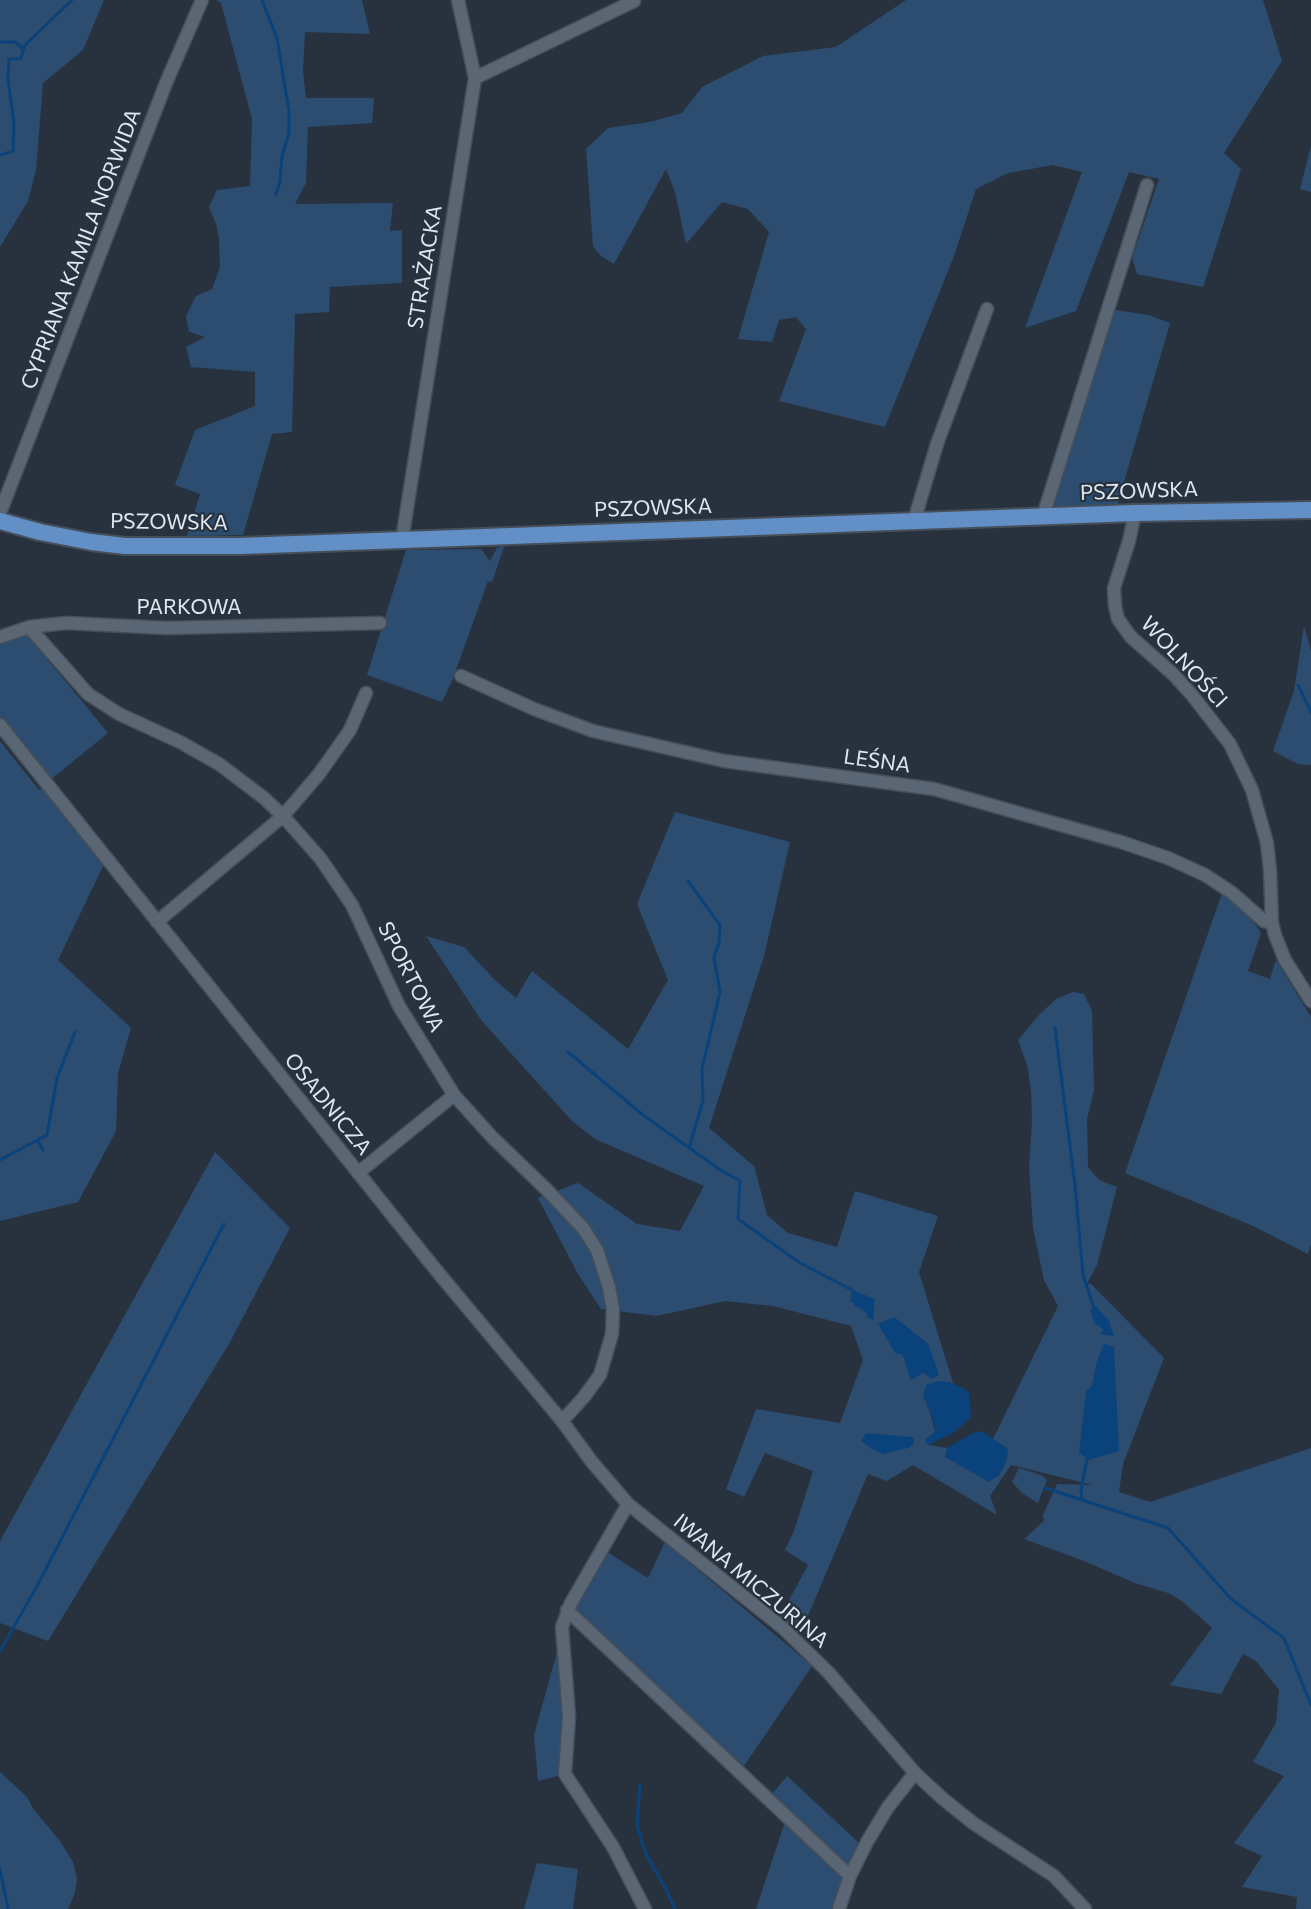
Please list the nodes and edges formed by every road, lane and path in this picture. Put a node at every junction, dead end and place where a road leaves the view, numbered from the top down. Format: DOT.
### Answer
graph roads {
  1 [pos="202,0"];
  2 [pos="458,0"];
  3 [pos="634,1"];
  4 [pos="475,78"];
  5 [pos="1147,185"];
  6 [pos="987,309"];
  7 [pos="1311,510"];
  8 [pos="0,513"];
  9 [pos="1135,513"];
  10 [pos="1043,516"];
  11 [pos="0,520"];
  12 [pos="914,521"];
  13 [pos="402,540"];
  14 [pos="380,623"];
  15 [pos="29,627"];
  16 [pos="0,637"];
  17 [pos="461,676"];
  18 [pos="366,693"];
  19 [pos="0,725"];
  20 [pos="283,816"];
  21 [pos="157,922"];
  22 [pos="1272,923"];
  23 [pos="1311,1001"];
  24 [pos="454,1095"];
  25 [pos="358,1173"];
  26 [pos="562,1421"];
  27 [pos="628,1504"];
  28 [pos="567,1610"];
  29 [pos="915,1773"];
  30 [pos="850,1876"];
  31 [pos="645,1909"];
  32 [pos="839,1909"];
  33 [pos="1085,1909"];
  1 -- 8 [label="street, CYPRIANA KAMILA NORWIDA"];
  2 -- 4 [label="street, STRAŻACKA"];
  3 -- 4 [label="street"];
  4 -- 13 [label="street, STRAŻACKA"];
  5 -- 10 [label="street"];
  6 -- 12 [label="street"];
  7 -- 9 [label="main road, PSZOWSKA"];
  9 -- 10 [label="main road, PSZOWSKA"];
  9 -- 22 [label="street, WOLNOŚCI"];
  10 -- 12 [label="main road, PSZOWSKA"];
  11 -- 13 [label="main road, PSZOWSKA"];
  12 -- 13 [label="main road, PSZOWSKA"];
  14 -- 15 [label="street, PARKOWA"];
  15 -- 16 [label="street, PARKOWA"];
  15 -- 20 [label="street, SPORTOWA"];
  17 -- 22 [label="street, LEŚNA"];
  18 -- 20 [label="street"];
  19 -- 21 [label="street, OSADNICZA"];
  20 -- 21 [label="street"];
  20 -- 24 [label="street, SPORTOWA"];
  21 -- 25 [label="street, OSADNICZA"];
  22 -- 23 [label="street, WOLNOŚCI"];
  24 -- 25 [label="street"];
  24 -- 26 [label="street, SPORTOWA"];
  25 -- 26 [label="street, OSADNICZA"];
  26 -- 27 [label="street, OSADNICZA"];
  27 -- 28 [label="street"];
  27 -- 29 [label="street, IWANA MICZURINA"];
  28 -- 30 [label="street"];
  28 -- 31 [label="street"];
  29 -- 30 [label="street"];
  29 -- 33 [label="street, IWANA MICZURINA"];
  30 -- 32 [label="street"];
}
